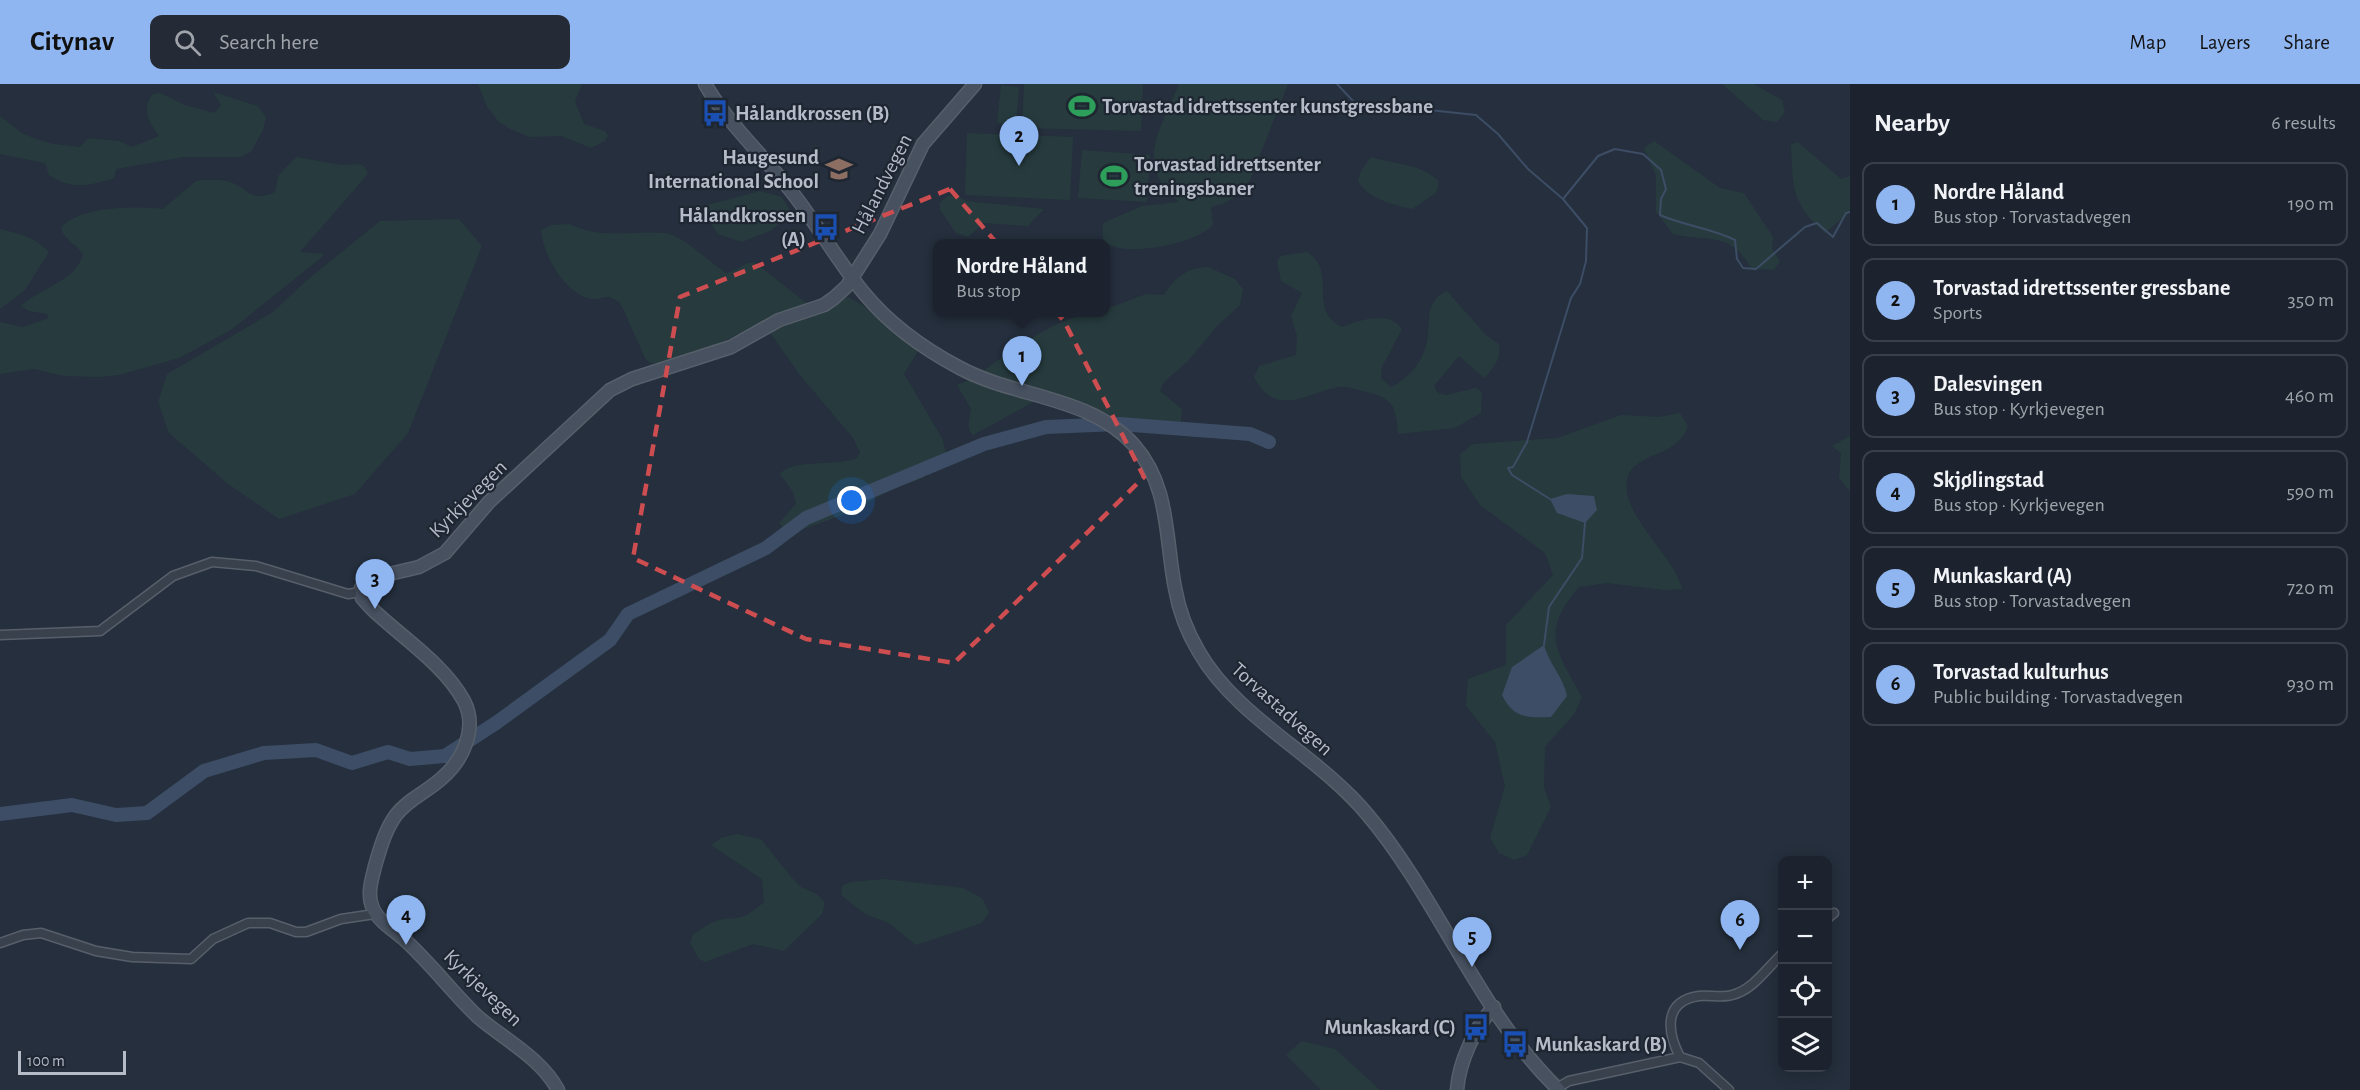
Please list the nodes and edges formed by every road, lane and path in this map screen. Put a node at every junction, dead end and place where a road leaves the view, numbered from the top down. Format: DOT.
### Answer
graph roads {
  1 [pos="705,84"];
  2 [pos="975,84"];
  3 [pos="852,277"];
  4 [pos="361,592"];
  5 [pos="0,635"];
  6 [pos="375,914"];
  7 [pos="0,943"];
  8 [pos="1778,958"];
  9 [pos="1494,1007"];
  10 [pos="1680,1057"];
  11 [pos="1558,1089"];
  12 [pos="558,1090"];
  13 [pos="1457,1090"];
  14 [pos="1729,1090"];
  1 -- 3 [label="main road, Torvastadvegen"];
  2 -- 3 [label="main road, Hålandvegen"];
  3 -- 4 [label="main road, Kyrkjevegen"];
  3 -- 9 [label="main road, Torvastadvegen"];
  4 -- 5 [label="street"];
  4 -- 6 [label="main road"];
  6 -- 7 [label="street"];
  6 -- 12 [label="main road, Kyrkjevegen"];
  8 -- 10 [label="street"];
  9 -- 11 [label="main road, Torvastadvegen"];
  9 -- 13 [label="main road"];
  10 -- 11 [label="street, Torvastadvegen"];
  10 -- 14 [label="street"];
}
